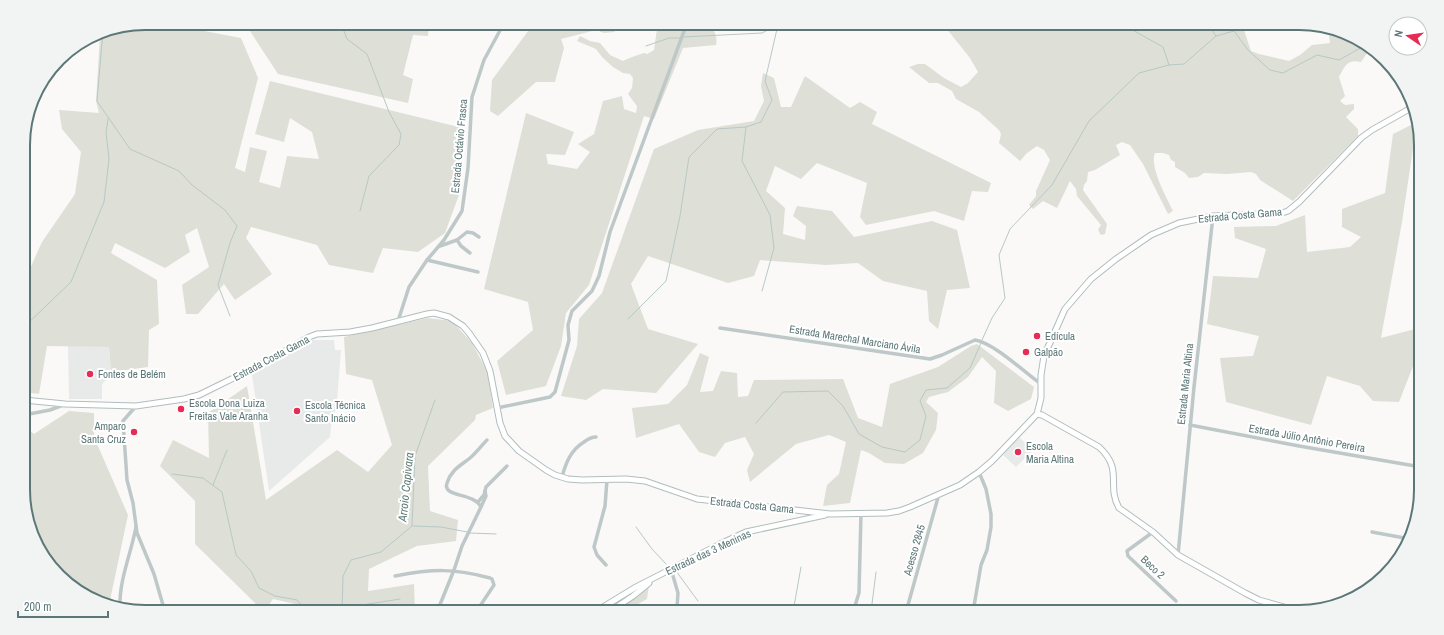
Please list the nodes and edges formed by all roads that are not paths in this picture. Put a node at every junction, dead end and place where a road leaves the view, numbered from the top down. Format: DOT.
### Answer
graph roads {
  1 [pos="500,30"];
  2 [pos="684,30"];
  3 [pos="1408,110"];
  4 [pos="1212,216"];
  5 [pos="479,237"];
  6 [pos="457,240"];
  7 [pos="439,247"];
  8 [pos="470,253"];
  9 [pos="427,260"];
  10 [pos="478,272"];
  11 [pos="403,308"];
  12 [pos="406,319"];
  13 [pos="398,321"];
  14 [pos="720,328"];
  15 [pos="1040,384"];
  16 [pos="30,401"];
  17 [pos="65,404"];
  18 [pos="136,406"];
  19 [pos="497,408"];
  20 [pos="30,414"];
  21 [pos="1037,414"];
  22 [pos="1190,425"];
  23 [pos="596,437"];
  24 [pos="487,440"];
  25 [pos="507,466"];
  26 [pos="1414,466"];
  27 [pos="979,472"];
  28 [pos="562,477"];
  29 [pos="607,480"];
  30 [pos="485,491"];
  31 [pos="939,494"];
  32 [pos="478,502"];
  33 [pos="481,508"];
  34 [pos="803,510"];
  35 [pos="861,513"];
  36 [pos="830,514"];
  37 [pos="801,520"];
  38 [pos="136,524"];
  39 [pos="1153,532"];
  40 [pos="1372,532"];
  41 [pos="1403,538"];
  42 [pos="1178,554"];
  43 [pos="606,565"];
  44 [pos="671,569"];
  45 [pos="454,570"];
  46 [pos="396,576"];
  47 [pos="657,576"];
  48 [pos="1176,601"];
  49 [pos="120,602"];
  50 [pos="163,605"];
  51 [pos="440,605"];
  52 [pos="481,605"];
  53 [pos="606,605"];
  54 [pos="620,605"];
  55 [pos="677,605"];
  56 [pos="855,605"];
  57 [pos="908,605"];
  58 [pos="973,605"];
  59 [pos="1278,605"];
  1 -- 7 [label="street, Estrada Octávio Frasca"];
  2 -- 19 [label="street"];
  3 -- 4 [label="main road, Estrada Costa Gama"];
  4 -- 15 [label="main road, Estrada Costa Gama"];
  4 -- 22 [label="street, Estrada Maria Altina"];
  5 -- 6 [label="street"];
  6 -- 7 [label="street"];
  6 -- 8 [label="street"];
  7 -- 9 [label="street, Estrada Octávio Frasca"];
  9 -- 10 [label="street"];
  9 -- 11 [label="street, Estrada Octávio Frasca"];
  11 -- 12 [label="street"];
  11 -- 13 [label="street, Estrada Octávio Frasca"];
  12 -- 13 [label="main road, Estrada Costa Gama"];
  12 -- 19 [label="main road, Estrada Costa Gama"];
  13 -- 18 [label="main road, Estrada Costa Gama"];
  14 -- 15 [label="street, Estrada Marechal Marciano Ávila"];
  15 -- 21 [label="main road, Estrada Costa Gama"];
  16 -- 17 [label="main road, Estrada Costa Gama"];
  17 -- 18 [label="main road, Estrada Costa Gama"];
  17 -- 20 [label="street"];
  18 -- 38 [label="street"];
  19 -- 28 [label="main road, Estrada Costa Gama"];
  21 -- 27 [label="main road, Estrada Costa Gama"];
  21 -- 39 [label="main road"];
  22 -- 26 [label="street, Estrada Júlio Antônio Pereira"];
  22 -- 42 [label="street, Estrada Maria Altina"];
  23 -- 28 [label="street"];
  24 -- 32 [label="street"];
  25 -- 30 [label="street"];
  27 -- 31 [label="main road, Estrada Costa Gama"];
  27 -- 58 [label="street"];
  28 -- 29 [label="main road, Estrada Costa Gama"];
  29 -- 34 [label="main road, Estrada Costa Gama"];
  29 -- 43 [label="street"];
  30 -- 32 [label="street"];
  30 -- 33 [label="street"];
  31 -- 35 [label="main road, Estrada Costa Gama"];
  31 -- 57 [label="street, Acesso 2845"];
  32 -- 33 [label="street"];
  33 -- 45 [label="street"];
  34 -- 36 [label="main road, Estrada Costa Gama"];
  34 -- 37 [label="main road"];
  35 -- 36 [label="main road, Estrada Costa Gama"];
  35 -- 56 [label="street"];
  36 -- 37 [label="main road, Estrada das 3 Meninas"];
  37 -- 44 [label="main road, Estrada das 3 Meninas"];
  38 -- 49 [label="street"];
  38 -- 50 [label="street"];
  39 -- 42 [label="main road"];
  39 -- 48 [label="street, Beco 2"];
  40 -- 41 [label="street"];
  42 -- 59 [label="main road"];
  44 -- 47 [label="main road, Estrada das 3 Meninas"];
  44 -- 55 [label="street"];
  45 -- 46 [label="street"];
  45 -- 51 [label="street"];
  45 -- 52 [label="street"];
  47 -- 53 [label="main road, Estrada das 3 Meninas"];
  47 -- 54 [label="main road, Estrada das 3 Meninas"];
}
